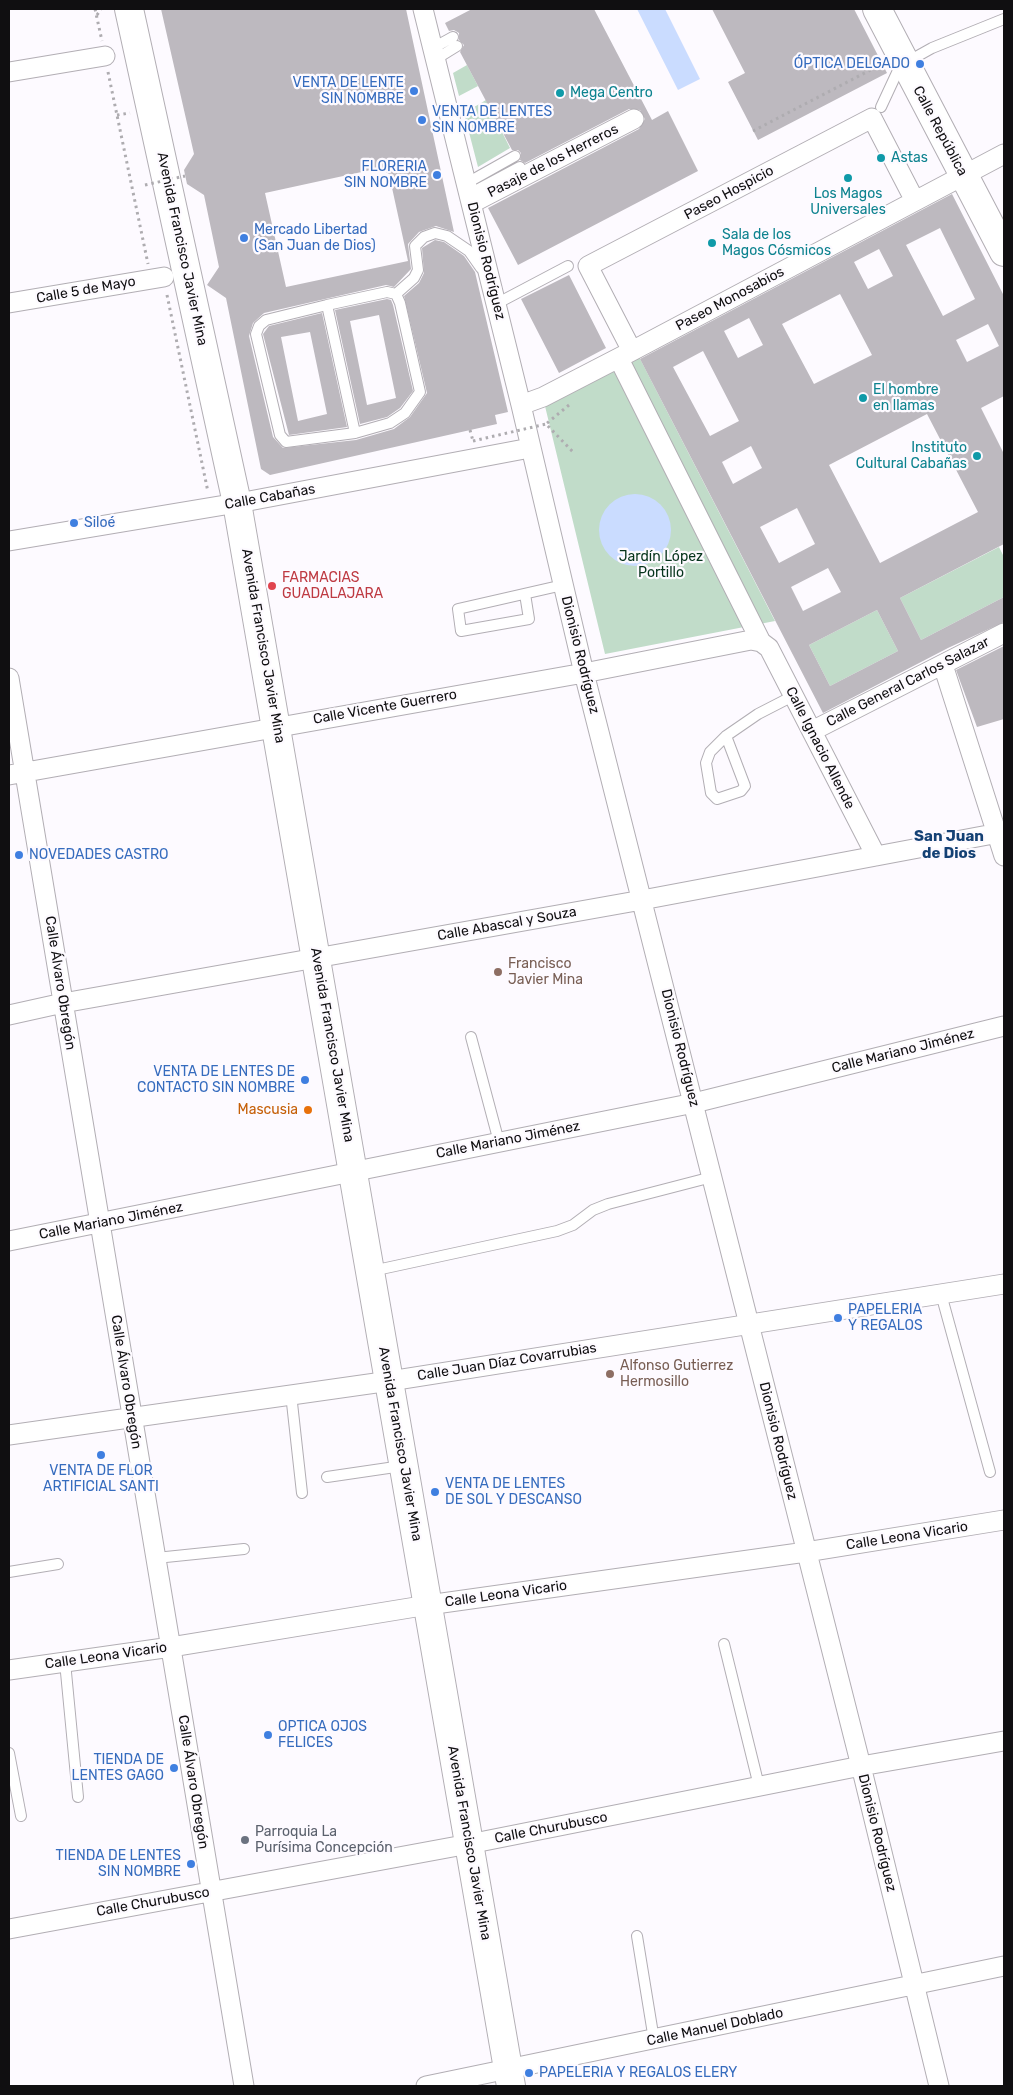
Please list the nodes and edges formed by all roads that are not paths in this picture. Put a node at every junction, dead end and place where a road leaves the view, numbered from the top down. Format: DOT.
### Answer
graph roads {
  1 [pos="129,9"];
  2 [pos="877,9"];
  3 [pos="426,10"];
  4 [pos="1004,19"];
  5 [pos="455,42"];
  6 [pos="434,54"];
  7 [pos="105,56"];
  8 [pos="897,62"];
  9 [pos="9,72"];
  10 [pos="881,107"];
  11 [pos="634,119"];
  12 [pos="1004,154"];
  13 [pos="515,156"];
  14 [pos="520,167"];
  15 [pos="964,175"];
  16 [pos="469,194"];
  17 [pos="915,201"];
  18 [pos="1004,252"];
  19 [pos="568,266"];
  20 [pos="158,278"];
  21 [pos="396,294"];
  22 [pos="9,303"];
  23 [pos="496,304"];
  24 [pos="327,305"];
  25 [pos="503,331"];
  26 [pos="622,358"];
  27 [pos="521,405"];
  28 [pos="355,433"];
  29 [pos="530,448"];
  30 [pos="224,505"];
  31 [pos="9,541"];
  32 [pos="563,585"];
  33 [pos="525,594"];
  34 [pos="1004,634"];
  35 [pos="762,642"];
  36 [pos="942,665"];
  37 [pos="584,673"];
  38 [pos="9,678"];
  39 [pos="793,696"];
  40 [pos="277,726"];
  41 [pos="812,731"];
  42 [pos="726,736"];
  43 [pos="17,774"];
  44 [pos="1001,833"];
  45 [pos="876,856"];
  46 [pos="1004,856"];
  47 [pos="642,900"];
  48 [pos="316,957"];
  49 [pos="63,1003"];
  50 [pos="9,1015"];
  51 [pos="1004,1026"];
  52 [pos="471,1037"];
  53 [pos="694,1103"];
  54 [pos="499,1142"];
  55 [pos="353,1172"];
  56 [pos="712,1177"];
  57 [pos="100,1223"];
  58 [pos="9,1241"];
  59 [pos="370,1272"];
  60 [pos="1004,1284"];
  61 [pos="941,1294"];
  62 [pos="749,1323"];
  63 [pos="390,1381"];
  64 [pos="291,1394"];
  65 [pos="132,1417"];
  66 [pos="9,1435"];
  67 [pos="404,1466"];
  68 [pos="990,1472"];
  69 [pos="327,1476"];
  70 [pos="302,1493"];
  71 [pos="1004,1520"];
  72 [pos="244,1549"];
  73 [pos="806,1552"];
  74 [pos="156,1558"];
  75 [pos="58,1564"];
  76 [pos="9,1572"];
  77 [pos="428,1605"];
  78 [pos="724,1644"];
  79 [pos="170,1647"];
  80 [pos="65,1662"];
  81 [pos="9,1670"];
  82 [pos="1004,1740"];
  83 [pos="9,1753"];
  84 [pos="861,1766"];
  85 [pos="759,1786"];
  86 [pos="78,1796"];
  87 [pos="21,1816"];
  88 [pos="469,1844"];
  89 [pos="212,1892"];
  90 [pos="9,1929"];
  91 [pos="637,1936"];
  92 [pos="1004,1966"];
  93 [pos="914,1986"];
  94 [pos="654,2040"];
  95 [pos="510,2078"];
  96 [pos="244,2086"];
  97 [pos="426,2086"];
  98 [pos="939,2086"];
  1 -- 30 [label="main road, Avenida Francisco Javier Mina"];
  2 -- 8 [label="main road, Calle República"];
  3 -- 6 [label="street, Dionisio Rodríguez"];
  4 -- 8 [label="lane"];
  5 -- 6 [label="lane"];
  6 -- 16 [label="street, Dionisio Rodríguez"];
  7 -- 9 [label="street"];
  8 -- 10 [label="lane"];
  8 -- 15 [label="main road, Calle República"];
  11 -- 16 [label="street, Pasaje de los Herreros"];
  12 -- 15 [label="street"];
  13 -- 16 [label="lane"];
  14 -- 16 [label="lane"];
  15 -- 17 [label="street, Paseo Monosabios"];
  15 -- 18 [label="main road, Calle República"];
  16 -- 23 [label="street, Dionisio Rodríguez"];
  17 -- 26 [label="street, Paseo Monosabios"];
  17 -- 26 [label="street, Paseo Hospicio"];
  19 -- 23 [label="lane"];
  20 -- 22 [label="street, Calle 5 de Mayo"];
  21 -- 24 [label="lane"];
  21 -- 25 [label="lane"];
  21 -- 28 [label="lane"];
  23 -- 25 [label="street, Dionisio Rodríguez"];
  24 -- 28 [label="lane"];
  24 -- 28 [label="lane"];
  25 -- 27 [label="street, Dionisio Rodríguez"];
  26 -- 27 [label="street, Paseo Monosabios"];
  26 -- 35 [label="street, Calle Ignacio Allende"];
  27 -- 29 [label="street, Dionisio Rodríguez"];
  29 -- 30 [label="street, Calle Cabañas"];
  29 -- 32 [label="street, Dionisio Rodríguez"];
  30 -- 31 [label="street, Calle Cabañas"];
  30 -- 40 [label="main road, Avenida Francisco Javier Mina"];
  32 -- 33 [label="lane"];
  32 -- 37 [label="street, Dionisio Rodríguez"];
  33 -- 33 [label="lane"];
  34 -- 36 [label="street, Calle General Carlos Salazar"];
  35 -- 37 [label="street, Calle Vicente Guerrero"];
  35 -- 39 [label="street, Calle Ignacio Allende"];
  36 -- 41 [label="street, Calle General Carlos Salazar"];
  36 -- 44 [label="street"];
  37 -- 40 [label="street, Calle Vicente Guerrero"];
  37 -- 47 [label="street, Dionisio Rodríguez"];
  38 -- 43 [label="street, Calle Álvaro Obregón"];
  39 -- 41 [label="street, Calle Ignacio Allende"];
  39 -- 42 [label="lane"];
  40 -- 43 [label="street, Calle Vicente Guerrero"];
  40 -- 48 [label="main road, Avenida Francisco Javier Mina"];
  41 -- 45 [label="street, Calle Ignacio Allende"];
  42 -- 42 [label="lane"];
  43 -- 49 [label="street, Calle Álvaro Obregón"];
  44 -- 45 [label="street, Calle Abascal y Souza"];
  44 -- 46 [label="street"];
  45 -- 47 [label="street, Calle Abascal y Souza"];
  47 -- 48 [label="street, Calle Abascal y Souza"];
  47 -- 53 [label="street, Dionisio Rodríguez"];
  48 -- 49 [label="street, Calle Abascal y Souza"];
  48 -- 55 [label="main road, Avenida Francisco Javier Mina"];
  49 -- 50 [label="street, Calle Abascal y Souza"];
  49 -- 57 [label="street, Calle Álvaro Obregón"];
  51 -- 53 [label="street, Calle Mariano Jiménez"];
  52 -- 54 [label="lane"];
  53 -- 54 [label="street, Calle Mariano Jiménez"];
  53 -- 56 [label="street, Dionisio Rodríguez"];
  54 -- 55 [label="street, Calle Mariano Jiménez"];
  55 -- 57 [label="street, Calle Mariano Jiménez"];
  55 -- 59 [label="main road, Avenida Francisco Javier Mina"];
  56 -- 59 [label="lane"];
  56 -- 62 [label="street, Dionisio Rodríguez"];
  57 -- 58 [label="street, Calle Mariano Jiménez"];
  57 -- 65 [label="street, Calle Álvaro Obregón"];
  59 -- 63 [label="main road, Avenida Francisco Javier Mina"];
  60 -- 61 [label="street, Calle Juan Díaz Covarrubias"];
  61 -- 62 [label="street, Calle Juan Díaz Covarrubias"];
  61 -- 68 [label="lane"];
  62 -- 63 [label="street, Calle Juan Díaz Covarrubias"];
  62 -- 73 [label="street, Dionisio Rodríguez"];
  63 -- 64 [label="street, Calle Juan Díaz Covarrubias"];
  63 -- 67 [label="main road, Avenida Francisco Javier Mina"];
  64 -- 65 [label="street, Calle Juan Díaz Covarrubias"];
  64 -- 70 [label="lane"];
  65 -- 66 [label="street, Calle Juan Díaz Covarrubias"];
  65 -- 74 [label="street, Calle Álvaro Obregón"];
  67 -- 69 [label="lane"];
  67 -- 77 [label="main road, Avenida Francisco Javier Mina"];
  71 -- 73 [label="street, Calle Leona Vicario"];
  72 -- 74 [label="lane"];
  73 -- 77 [label="street, Calle Leona Vicario"];
  73 -- 84 [label="street, Dionisio Rodríguez"];
  74 -- 79 [label="street, Calle Álvaro Obregón"];
  75 -- 76 [label="lane"];
  77 -- 79 [label="street, Calle Leona Vicario"];
  77 -- 88 [label="main road, Avenida Francisco Javier Mina"];
  78 -- 85 [label="lane"];
  79 -- 80 [label="street, Calle Leona Vicario"];
  79 -- 89 [label="street, Calle Álvaro Obregón"];
  80 -- 81 [label="street, Calle Leona Vicario"];
  80 -- 86 [label="lane"];
  82 -- 84 [label="street, Calle Churubusco"];
  83 -- 87 [label="lane"];
  84 -- 85 [label="street, Calle Churubusco"];
  84 -- 93 [label="street, Dionisio Rodríguez"];
  85 -- 88 [label="street, Calle Churubusco"];
  88 -- 89 [label="street, Calle Churubusco"];
  88 -- 95 [label="main road, Avenida Francisco Javier Mina"];
  89 -- 90 [label="street, Calle Churubusco"];
  89 -- 96 [label="street, Calle Álvaro Obregón"];
  91 -- 94 [label="lane"];
  92 -- 93 [label="street, Calle Manuel Doblado"];
  93 -- 94 [label="street, Calle Manuel Doblado"];
  93 -- 98 [label="street, Dionisio Rodríguez"];
  94 -- 95 [label="street, Calle Manuel Doblado"];
  95 -- 97 [label="street, Calle Manuel Doblado"];
}
